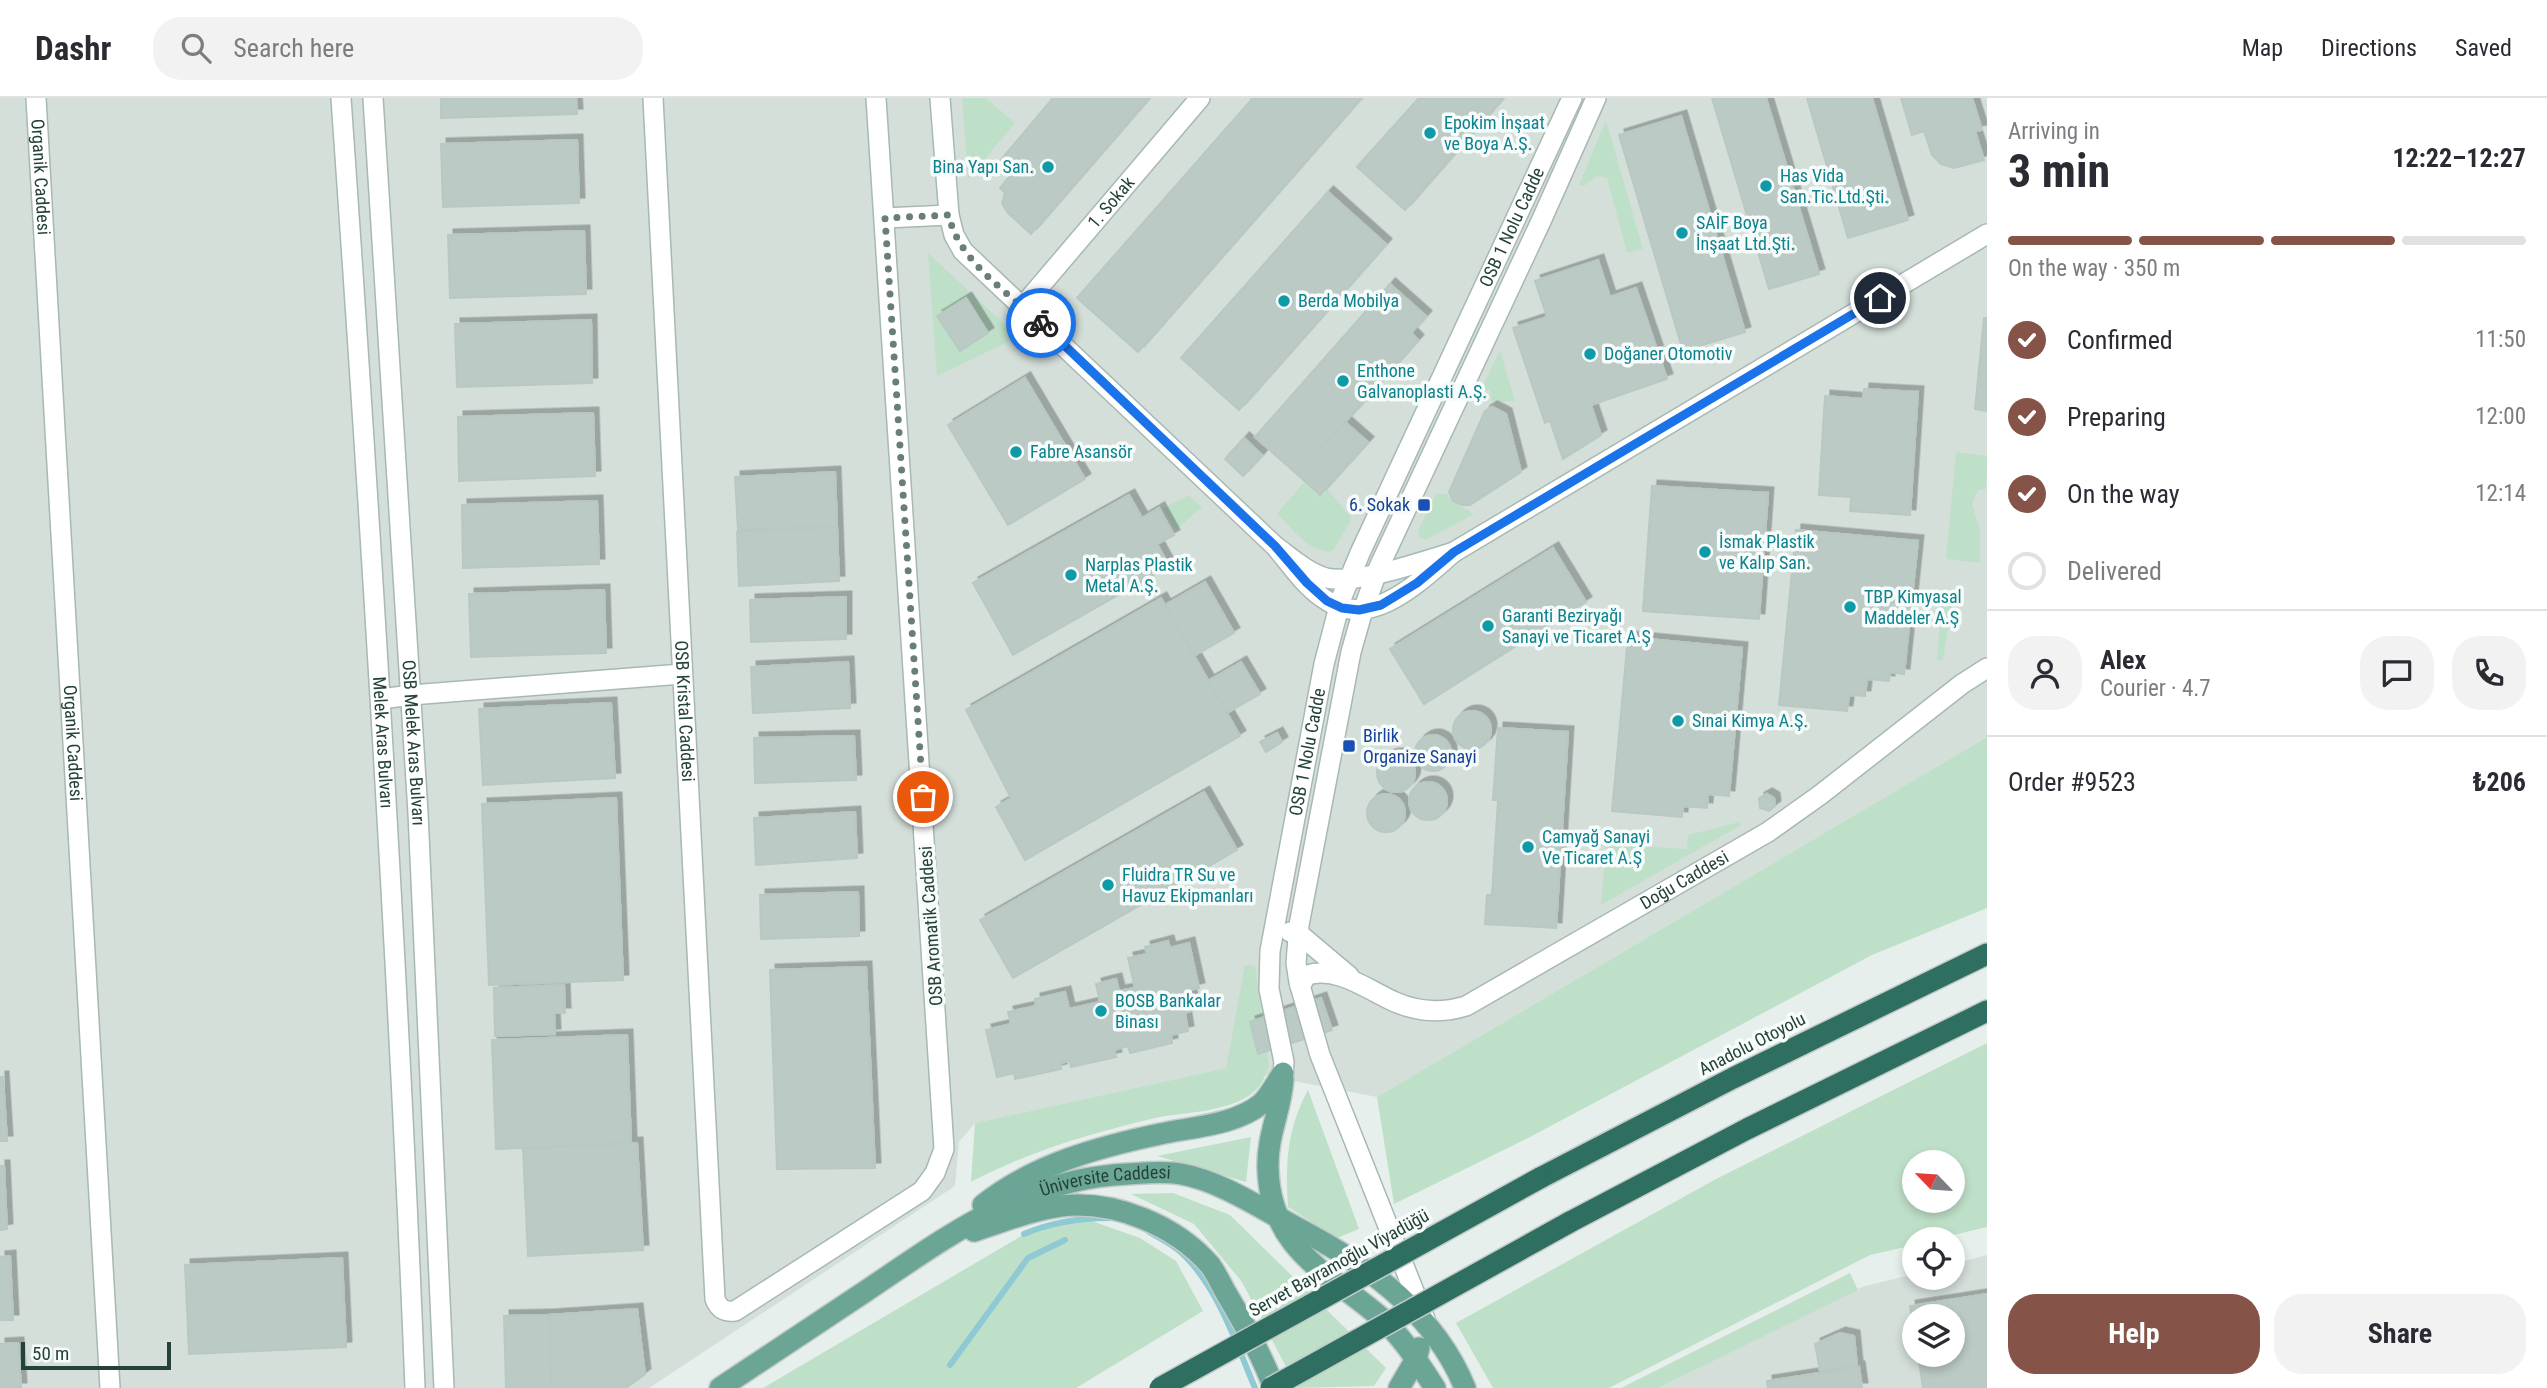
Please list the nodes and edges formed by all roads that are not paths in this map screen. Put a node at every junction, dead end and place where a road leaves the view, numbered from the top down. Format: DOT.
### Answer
graph roads {
  1 [pos="36,98"];
  2 [pos="341,98"];
  3 [pos="373,98"];
  4 [pos="653,98"];
  5 [pos="876,98"];
  6 [pos="940,98"];
  7 [pos="1200,98"];
  8 [pos="1573,98"];
  9 [pos="1596,98"];
  10 [pos="949,215"];
  11 [pos="885,218"];
  12 [pos="1987,234"];
  13 [pos="1023,306"];
  14 [pos="1275,546"];
  15 [pos="1454,552"];
  16 [pos="1362,575"];
  17 [pos="1351,609"];
  18 [pos="1987,668"];
  19 [pos="682,674"];
  20 [pos="411,695"];
  21 [pos="382,699"];
  22 [pos="1298,933"];
  23 [pos="1272,940"];
  24 [pos="1987,954"];
  25 [pos="1355,982"];
  26 [pos="1300,986"];
  27 [pos="1987,1011"];
  28 [pos="1283,1073"];
  29 [pos="1540,1178"];
  30 [pos="1278,1218"];
  31 [pos="938,1242"];
  32 [pos="735,1311"];
  33 [pos="1427,1323"];
  34 [pos="1416,1359"];
  35 [pos="110,1388"];
  36 [pos="415,1388"];
  37 [pos="439,1388"];
  38 [pos="720,1388"];
  39 [pos="1160,1388"];
  40 [pos="1273,1388"];
  41 [pos="1399,1388"];
  42 [pos="1435,1388"];
  43 [pos="1465,1388"];
  1 -- 35 [label="street, Organik Caddesi"];
  2 -- 21 [label="street, Melek Aras Bulvarı"];
  3 -- 20 [label="street, OSB Melek Aras Bulvarı"];
  4 -- 19 [label="street, OSB Kristal Caddesi"];
  5 -- 11 [label="street, OSB Aromatik Caddesi"];
  6 -- 10 [label="street"];
  7 -- 13 [label="street, 1. Sokak"];
  8 -- 16 [label="street, OSB 1 Nolu Cadde"];
  9 -- 16 [label="street, OSB 1 Nolu Cadde"];
  10 -- 11 [label="street"];
  10 -- 13 [label="street"];
  11 -- 32 [label="street, OSB Aromatik Caddesi"];
  12 -- 15 [label="street"];
  13 -- 14 [label="street"];
  14 -- 16 [label="street"];
  14 -- 17 [label="street"];
  15 -- 16 [label="street"];
  15 -- 17 [label="street"];
  16 -- 17 [label="street, OSB 1 Nolu Cadde"];
  16 -- 17 [label="street, OSB 1 Nolu Cadde"];
  17 -- 22 [label="street, OSB 1 Nolu Cadde"];
  17 -- 23 [label="street, OSB 1 Nolu Cadde"];
  18 -- 25 [label="street, Doğu Caddesi"];
  19 -- 20 [label="street"];
  19 -- 32 [label="street, OSB Kristal Caddesi"];
  20 -- 21 [label="street"];
  20 -- 37 [label="street, OSB Melek Aras Bulvarı"];
  21 -- 36 [label="street, Melek Aras Bulvarı"];
  22 -- 23 [label="street"];
  22 -- 25 [label="street, Doğu Caddesi"];
  22 -- 26 [label="street, OSB 1 Nolu Cadde"];
  23 -- 28 [label="street, OSB 1 Nolu Cadde"];
  24 -- 29 [label="highway, Anadolu Otoyolu"];
  25 -- 26 [label="street, Doğu Caddesi"];
  26 -- 33 [label="street, OSB 1 Nolu Cadde"];
  27 -- 40 [label="highway, bridge"];
  28 -- 30 [label="main road, OSB 1 Nolu Cadde"];
  28 -- 31 [label="main road"];
  29 -- 39 [label="highway, Servet Bayramoğlu Viyadüğü, bridge"];
  30 -- 31 [label="main road, Üniversite Caddesi"];
  30 -- 33 [label="main road, Üniversite Caddesi"];
  30 -- 34 [label="main road, OSB 1 Nolu Cadde"];
  31 -- 38 [label="main road, Üniversite Caddesi"];
  31 -- 40 [label="main road"];
  33 -- 34 [label="main road"];
  33 -- 43 [label="main road, Üniversite Caddesi"];
  34 -- 41 [label="main road"];
  34 -- 42 [label="main road, OSB 1 Nolu Cadde"];
}
